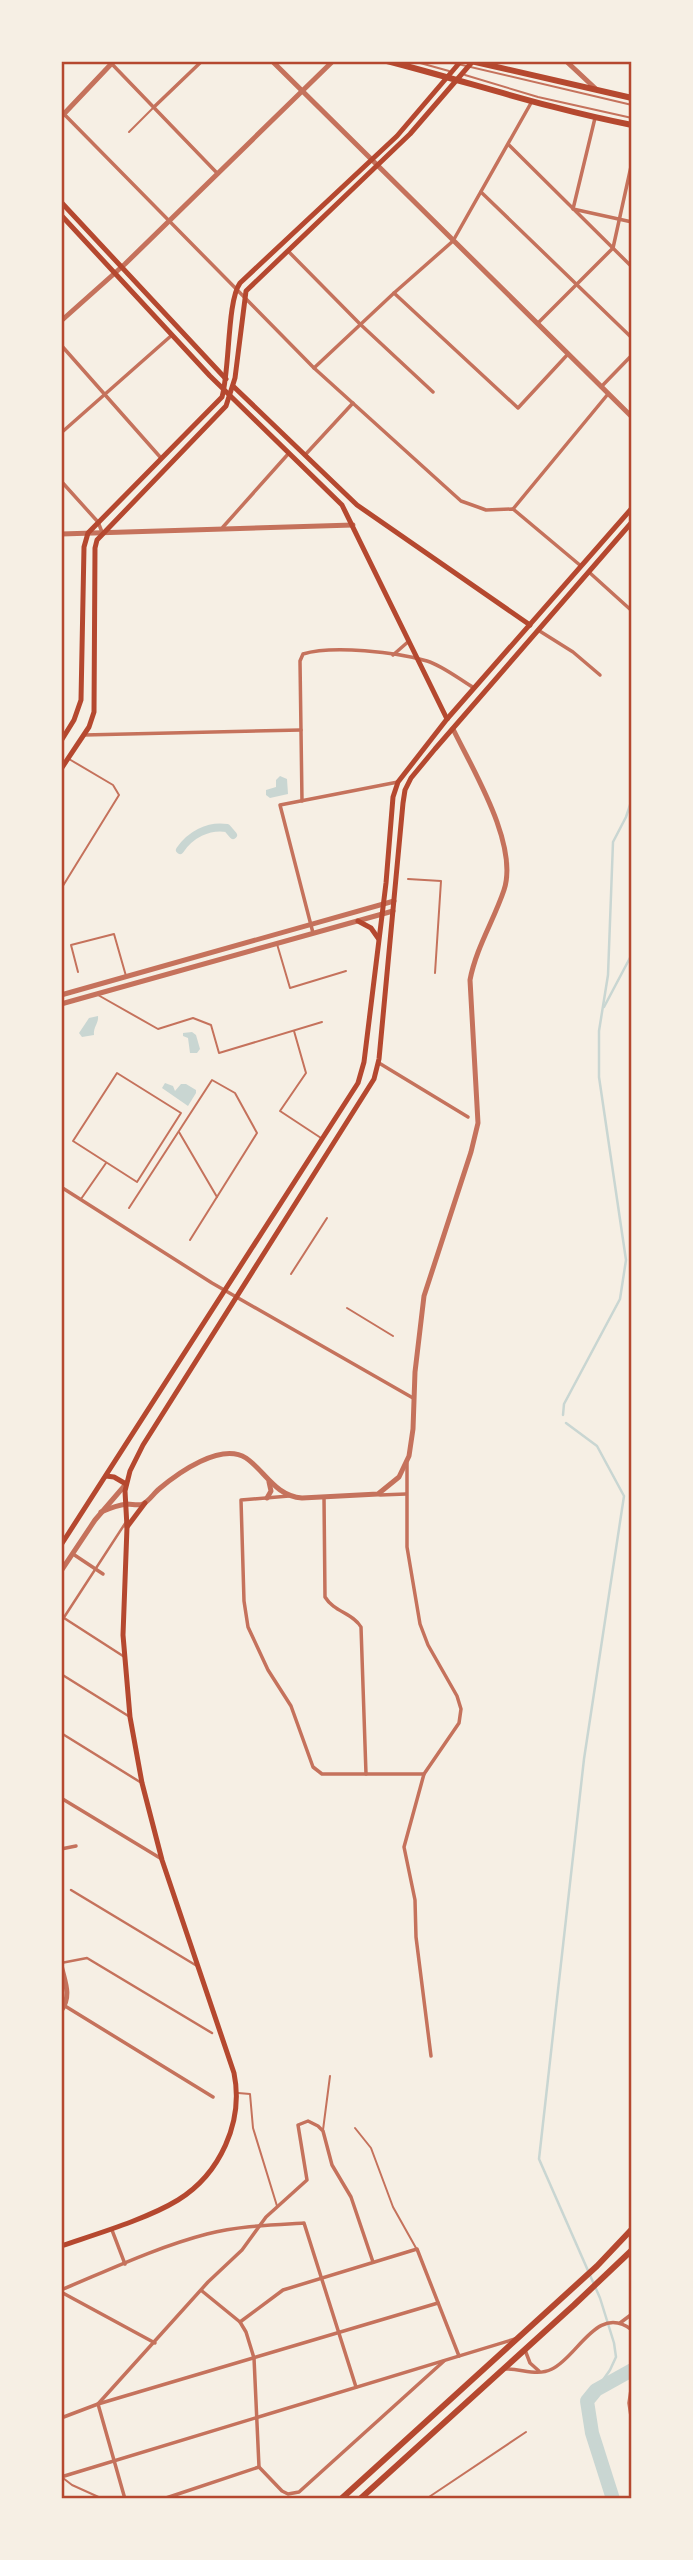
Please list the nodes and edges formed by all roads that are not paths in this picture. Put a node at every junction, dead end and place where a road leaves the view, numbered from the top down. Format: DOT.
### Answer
graph roads {
  1 [pos="202,61"];
  2 [pos="272,61"];
  3 [pos="333,61"];
  4 [pos="387,61"];
  5 [pos="413,61"];
  6 [pos="444,61"];
  7 [pos="566,61"];
  8 [pos="112,62"];
  9 [pos="460,63"];
  10 [pos="471,63"];
  11 [pos="450,74"];
  12 [pos="459,77"];
  13 [pos="597,90"];
  14 [pos="303,91"];
  15 [pos="632,98"];
  16 [pos="531,103"];
  17 [pos="632,104"];
  18 [pos="154,107"];
  19 [pos="62,114"];
  20 [pos="596,118"];
  21 [pos="632,118"];
  22 [pos="632,125"];
  23 [pos="129,132"];
  24 [pos="508,144"];
  25 [pos="372,160"];
  26 [pos="632,162"];
  27 [pos="378,165"];
  28 [pos="218,174"];
  29 [pos="481,192"];
  30 [pos="61,202"];
  31 [pos="573,209"];
  32 [pos="61,215"];
  33 [pos="619,219"];
  34 [pos="169,221"];
  35 [pos="632,222"];
  36 [pos="453,241"];
  37 [pos="613,248"];
  38 [pos="288,251"];
  39 [pos="632,267"];
  40 [pos="121,268"];
  41 [pos="114,274"];
  42 [pos="576,285"];
  43 [pos="236,290"];
  44 [pos="394,293"];
  45 [pos="244,298"];
  46 [pos="61,321"];
  47 [pos="360,324"];
  48 [pos="537,324"];
  49 [pos="172,335"];
  50 [pos="632,338"];
  51 [pos="61,345"];
  52 [pos="568,354"];
  53 [pos="632,355"];
  54 [pos="314,368"];
  55 [pos="226,379"];
  56 [pos="233,386"];
  57 [pos="601,387"];
  58 [pos="224,390"];
  59 [pos="433,392"];
  60 [pos="105,394"];
  61 [pos="608,394"];
  62 [pos="230,397"];
  63 [pos="353,402"];
  64 [pos="632,417"];
  65 [pos="61,433"];
  66 [pos="289,453"];
  67 [pos="304,455"];
  68 [pos="161,458"];
  69 [pos="61,481"];
  70 [pos="632,508"];
  71 [pos="513,509"];
  72 [pos="364,511"];
  73 [pos="98,522"];
  74 [pos="632,522"];
  75 [pos="352,523"];
  76 [pos="221,529"];
  77 [pos="102,532"];
  78 [pos="88,533"];
  79 [pos="61,534"];
  80 [pos="581,566"];
  81 [pos="589,572"];
  82 [pos="631,608"];
  83 [pos="529,625"];
  84 [pos="538,630"];
  85 [pos="409,641"];
  86 [pos="393,655"];
  87 [pos="418,659"];
  88 [pos="600,676"];
  89 [pos="474,688"];
  90 [pos="447,719"];
  91 [pos="453,729"];
  92 [pos="301,730"];
  93 [pos="84,735"];
  94 [pos="61,741"];
  95 [pos="68,758"];
  96 [pos="61,769"];
  97 [pos="398,782"];
  98 [pos="303,801"];
  99 [pos="408,879"];
  100 [pos="61,889"];
  101 [pos="394,901"];
  102 [pos="383,904"];
  103 [pos="393,911"];
  104 [pos="382,914"];
  105 [pos="358,920"];
  106 [pos="311,925"];
  107 [pos="313,933"];
  108 [pos="379,939"];
  109 [pos="277,943"];
  110 [pos="346,971"];
  111 [pos="78,972"];
  112 [pos="435,973"];
  113 [pos="126,977"];
  114 [pos="97,994"];
  115 [pos="61,995"];
  116 [pos="61,1004"];
  117 [pos="322,1022"];
  118 [pos="293,1030"];
  119 [pos="379,1063"];
  120 [pos="468,1117"];
  121 [pos="179,1131"];
  122 [pos="323,1139"];
  123 [pos="106,1162"];
  124 [pos="61,1187"];
  125 [pos="217,1196"];
  126 [pos="80,1199"];
  127 [pos="129,1208"];
  128 [pos="327,1218"];
  129 [pos="190,1240"];
  130 [pos="291,1275"];
  131 [pos="226,1290"];
  132 [pos="237,1296"];
  133 [pos="347,1308"];
  134 [pos="393,1336"];
  135 [pos="413,1398"];
  136 [pos="407,1462"];
  137 [pos="106,1476"];
  138 [pos="267,1480"];
  139 [pos="126,1484"];
  140 [pos="406,1494"];
  141 [pos="374,1495"];
  142 [pos="291,1496"];
  143 [pos="324,1497"];
  144 [pos="267,1498"];
  145 [pos="125,1501"];
  146 [pos="145,1503"];
  147 [pos="101,1512"];
  148 [pos="127,1525"];
  149 [pos="61,1545"];
  150 [pos="73,1554"];
  151 [pos="61,1558"];
  152 [pos="96,1569"];
  153 [pos="62,1571"];
  154 [pos="103,1574"];
  155 [pos="62,1620"];
  156 [pos="124,1657"];
  157 [pos="61,1674"];
  158 [pos="130,1717"];
  159 [pos="61,1732"];
  160 [pos="366,1774"];
  161 [pos="425,1774"];
  162 [pos="142,1783"];
  163 [pos="61,1798"];
  164 [pos="76,1846"];
  165 [pos="61,1849"];
  166 [pos="162,1860"];
  167 [pos="71,1890"];
  168 [pos="61,1964"];
  169 [pos="197,1966"];
  170 [pos="63,2008"];
  171 [pos="212,2033"];
  172 [pos="432,2056"];
  173 [pos="330,2076"];
  174 [pos="236,2093"];
  175 [pos="213,2097"];
  176 [pos="355,2128"];
  177 [pos="323,2131"];
  178 [pos="278,2207"];
  179 [pos="260,2225"];
  180 [pos="111,2228"];
  181 [pos="632,2229"];
  182 [pos="61,2246"];
  183 [pos="417,2249"];
  184 [pos="632,2250"];
  185 [pos="373,2262"];
  186 [pos="125,2264"];
  187 [pos="321,2277"];
  188 [pos="201,2290"];
  189 [pos="61,2291"];
  190 [pos="438,2303"];
  191 [pos="632,2314"];
  192 [pos="240,2322"];
  193 [pos="620,2323"];
  194 [pos="632,2330"];
  195 [pos="339,2332"];
  196 [pos="516,2339"];
  197 [pos="155,2343"];
  198 [pos="525,2350"];
  199 [pos="459,2356"];
  200 [pos="254,2358"];
  201 [pos="446,2360"];
  202 [pos="504,2369"];
  203 [pos="541,2372"];
  204 [pos="632,2383"];
  205 [pos="356,2387"];
  206 [pos="98,2404"];
  207 [pos="61,2418"];
  208 [pos="257,2418"];
  209 [pos="632,2423"];
  210 [pos="526,2432"];
  211 [pos="114,2461"];
  212 [pos="260,2467"];
  213 [pos="62,2477"];
  214 [pos="103,2499"];
  215 [pos="125,2499"];
  216 [pos="163,2499"];
  217 [pos="341,2499"];
  218 [pos="360,2499"];
  219 [pos="426,2499"];
  1 -- 18 [label="street"];
  2 -- 14 [label="street"];
  3 -- 14 [label="street"];
  4 -- 11 [label="main road"];
  5 -- 11 [label="lane"];
  6 -- 9 [label="lane"];
  7 -- 13 [label="street"];
  8 -- 18 [label="street"];
  8 -- 19 [label="street"];
  9 -- 10 [label="lane"];
  9 -- 11 [label="main road"];
  10 -- 12 [label="main road"];
  10 -- 13 [label="main road"];
  10 -- 17 [label="lane"];
  11 -- 12 [label="main road"];
  11 -- 25 [label="main road"];
  12 -- 16 [label="main road"];
  12 -- 21 [label="lane"];
  12 -- 27 [label="main road"];
  13 -- 15 [label="main road"];
  14 -- 25 [label="street"];
  14 -- 28 [label="street"];
  16 -- 20 [label="main road"];
  16 -- 24 [label="street"];
  18 -- 23 [label="lane"];
  18 -- 28 [label="street"];
  19 -- 34 [label="street"];
  20 -- 22 [label="main road"];
  20 -- 31 [label="street"];
  24 -- 29 [label="street"];
  24 -- 31 [label="street"];
  25 -- 27 [label="street"];
  25 -- 43 [label="main road"];
  26 -- 33 [label="street"];
  27 -- 36 [label="street"];
  27 -- 38 [label="main road"];
  28 -- 34 [label="street"];
  29 -- 36 [label="street"];
  29 -- 42 [label="street"];
  30 -- 40 [label="main road"];
  31 -- 33 [label="street"];
  31 -- 37 [label="street"];
  32 -- 41 [label="main road"];
  33 -- 35 [label="street"];
  33 -- 37 [label="street"];
  34 -- 40 [label="street"];
  34 -- 43 [label="street"];
  36 -- 44 [label="street"];
  36 -- 48 [label="street"];
  37 -- 39 [label="street"];
  37 -- 42 [label="street"];
  38 -- 45 [label="main road"];
  38 -- 47 [label="street"];
  40 -- 41 [label="street"];
  40 -- 55 [label="main road"];
  41 -- 46 [label="street"];
  41 -- 49 [label="main road"];
  42 -- 48 [label="street"];
  42 -- 50 [label="street"];
  43 -- 45 [label="street"];
  43 -- 55 [label="main road"];
  44 -- 47 [label="street"];
  44 -- 52 [label="street"];
  45 -- 54 [label="street"];
  45 -- 56 [label="main road"];
  47 -- 54 [label="street"];
  47 -- 59 [label="street"];
  48 -- 52 [label="street"];
  49 -- 58 [label="main road"];
  49 -- 60 [label="street"];
  51 -- 60 [label="street"];
  52 -- 57 [label="street"];
  53 -- 57 [label="street"];
  54 -- 63 [label="street"];
  55 -- 56 [label="main road"];
  55 -- 58 [label="main road"];
  56 -- 62 [label="main road"];
  56 -- 67 [label="main road"];
  57 -- 61 [label="street"];
  58 -- 62 [label="main road"];
  58 -- 68 [label="main road"];
  60 -- 65 [label="street"];
  60 -- 68 [label="street"];
  61 -- 64 [label="street"];
  61 -- 71 [label="street"];
  62 -- 66 [label="main road"];
  62 -- 77 [label="main road"];
  63 -- 67 [label="street"];
  63 -- 71 [label="street"];
  66 -- 75 [label="main road"];
  66 -- 76 [label="street"];
  67 -- 72 [label="main road"];
  68 -- 73 [label="main road"];
  69 -- 73 [label="street"];
  70 -- 80 [label="main road"];
  71 -- 80 [label="street"];
  72 -- 75 [label="main road"];
  72 -- 83 [label="main road"];
  73 -- 77 [label="street"];
  73 -- 78 [label="main road"];
  74 -- 81 [label="main road"];
  75 -- 76 [label="street"];
  75 -- 85 [label="main road"];
  76 -- 77 [label="street"];
  77 -- 78 [label="street"];
  77 -- 93 [label="main road"];
  78 -- 79 [label="street"];
  78 -- 94 [label="main road"];
  80 -- 83 [label="main road"];
  81 -- 82 [label="street"];
  81 -- 84 [label="main road"];
  83 -- 84 [label="main road"];
  83 -- 89 [label="main road"];
  84 -- 88 [label="street"];
  84 -- 91 [label="main road"];
  85 -- 86 [label="street"];
  85 -- 87 [label="main road"];
  86 -- 87 [label="street"];
  86 -- 92 [label="street"];
  87 -- 89 [label="street"];
  87 -- 90 [label="main road"];
  89 -- 90 [label="main road"];
  90 -- 97 [label="main road"];
  91 -- 101 [label="main road"];
  91 -- 135 [label="street"];
  92 -- 93 [label="street"];
  92 -- 98 [label="street"];
  93 -- 95 [label="main road"];
  95 -- 96 [label="main road"];
  95 -- 100 [label="lane"];
  97 -- 98 [label="street"];
  97 -- 102 [label="main road"];
  98 -- 106 [label="street"];
  99 -- 112 [label="lane"];
  101 -- 102 [label="street"];
  101 -- 103 [label="main road"];
  102 -- 104 [label="main road"];
  102 -- 106 [label="street"];
  103 -- 104 [label="street"];
  103 -- 119 [label="main road"];
  104 -- 105 [label="street"];
  104 -- 108 [label="main road"];
  105 -- 107 [label="street"];
  105 -- 108 [label="main road"];
  106 -- 107 [label="street"];
  106 -- 113 [label="street"];
  107 -- 109 [label="street"];
  108 -- 122 [label="main road"];
  109 -- 110 [label="lane"];
  109 -- 114 [label="street"];
  111 -- 113 [label="lane"];
  113 -- 115 [label="street"];
  114 -- 116 [label="street"];
  114 -- 118 [label="lane"];
  117 -- 118 [label="lane"];
  118 -- 122 [label="lane"];
  119 -- 120 [label="street"];
  119 -- 132 [label="main road"];
  121 -- 125 [label="lane"];
  121 -- 125 [label="lane"];
  121 -- 127 [label="lane"];
  122 -- 131 [label="main road"];
  123 -- 123 [label="lane"];
  123 -- 126 [label="lane"];
  124 -- 126 [label="street"];
  125 -- 129 [label="lane"];
  126 -- 131 [label="street"];
  128 -- 130 [label="lane"];
  131 -- 132 [label="street"];
  131 -- 137 [label="main road"];
  132 -- 135 [label="street"];
  132 -- 139 [label="main road"];
  133 -- 134 [label="lane"];
  135 -- 136 [label="street"];
  136 -- 140 [label="street"];
  136 -- 141 [label="street"];
  137 -- 139 [label="main road"];
  137 -- 149 [label="main road"];
  138 -- 142 [label="street"];
  138 -- 144 [label="street"];
  138 -- 146 [label="street"];
  139 -- 145 [label="main road"];
  139 -- 147 [label="street"];
  140 -- 141 [label="street"];
  140 -- 161 [label="street"];
  141 -- 143 [label="street"];
  142 -- 143 [label="street"];
  142 -- 144 [label="street"];
  143 -- 160 [label="street"];
  144 -- 160 [label="street"];
  145 -- 146 [label="street"];
  145 -- 147 [label="street"];
  145 -- 148 [label="main road"];
  146 -- 148 [label="main road"];
  147 -- 150 [label="street"];
  148 -- 152 [label="street"];
  148 -- 156 [label="main road"];
  150 -- 152 [label="street"];
  150 -- 153 [label="street"];
  151 -- 153 [label="street"];
  152 -- 154 [label="street"];
  152 -- 155 [label="street"];
  155 -- 156 [label="street"];
  156 -- 158 [label="main road"];
  157 -- 158 [label="street"];
  158 -- 162 [label="main road"];
  159 -- 162 [label="street"];
  160 -- 161 [label="street"];
  161 -- 172 [label="street"];
  162 -- 166 [label="main road"];
  163 -- 166 [label="street"];
  164 -- 165 [label="street"];
  166 -- 169 [label="main road"];
  167 -- 169 [label="street"];
  168 -- 170 [label="street"];
  168 -- 171 [label="street"];
  169 -- 174 [label="main road"];
  170 -- 175 [label="street"];
  173 -- 177 [label="lane"];
  174 -- 178 [label="lane"];
  174 -- 180 [label="main road"];
  176 -- 183 [label="lane"];
  177 -- 178 [label="street"];
  177 -- 185 [label="street"];
  178 -- 179 [label="street"];
  179 -- 186 [label="street"];
  179 -- 187 [label="street"];
  179 -- 188 [label="street"];
  180 -- 182 [label="main road"];
  180 -- 186 [label="street"];
  181 -- 196 [label="main road"];
  183 -- 185 [label="street"];
  183 -- 190 [label="street"];
  184 -- 198 [label="main road"];
  185 -- 187 [label="street"];
  186 -- 189 [label="street"];
  187 -- 192 [label="street"];
  187 -- 195 [label="street"];
  188 -- 192 [label="street"];
  188 -- 197 [label="street"];
  189 -- 197 [label="street"];
  190 -- 195 [label="street"];
  190 -- 199 [label="street"];
  191 -- 193 [label="street"];
  192 -- 200 [label="street"];
  193 -- 194 [label="street"];
  193 -- 203 [label="street"];
  195 -- 200 [label="street"];
  195 -- 205 [label="street"];
  196 -- 199 [label="street"];
  196 -- 217 [label="main road"];
  197 -- 206 [label="street"];
  198 -- 202 [label="main road"];
  198 -- 203 [label="street"];
  199 -- 201 [label="street"];
  200 -- 206 [label="street"];
  200 -- 208 [label="street"];
  201 -- 205 [label="street"];
  201 -- 212 [label="street"];
  202 -- 203 [label="street"];
  202 -- 218 [label="main road"];
  204 -- 209 [label="street"];
  205 -- 208 [label="street"];
  206 -- 207 [label="street"];
  206 -- 211 [label="street"];
  208 -- 211 [label="street"];
  208 -- 212 [label="street"];
  210 -- 219 [label="lane"];
  211 -- 213 [label="street"];
  211 -- 215 [label="street"];
  212 -- 216 [label="street"];
  213 -- 214 [label="lane"];
}
